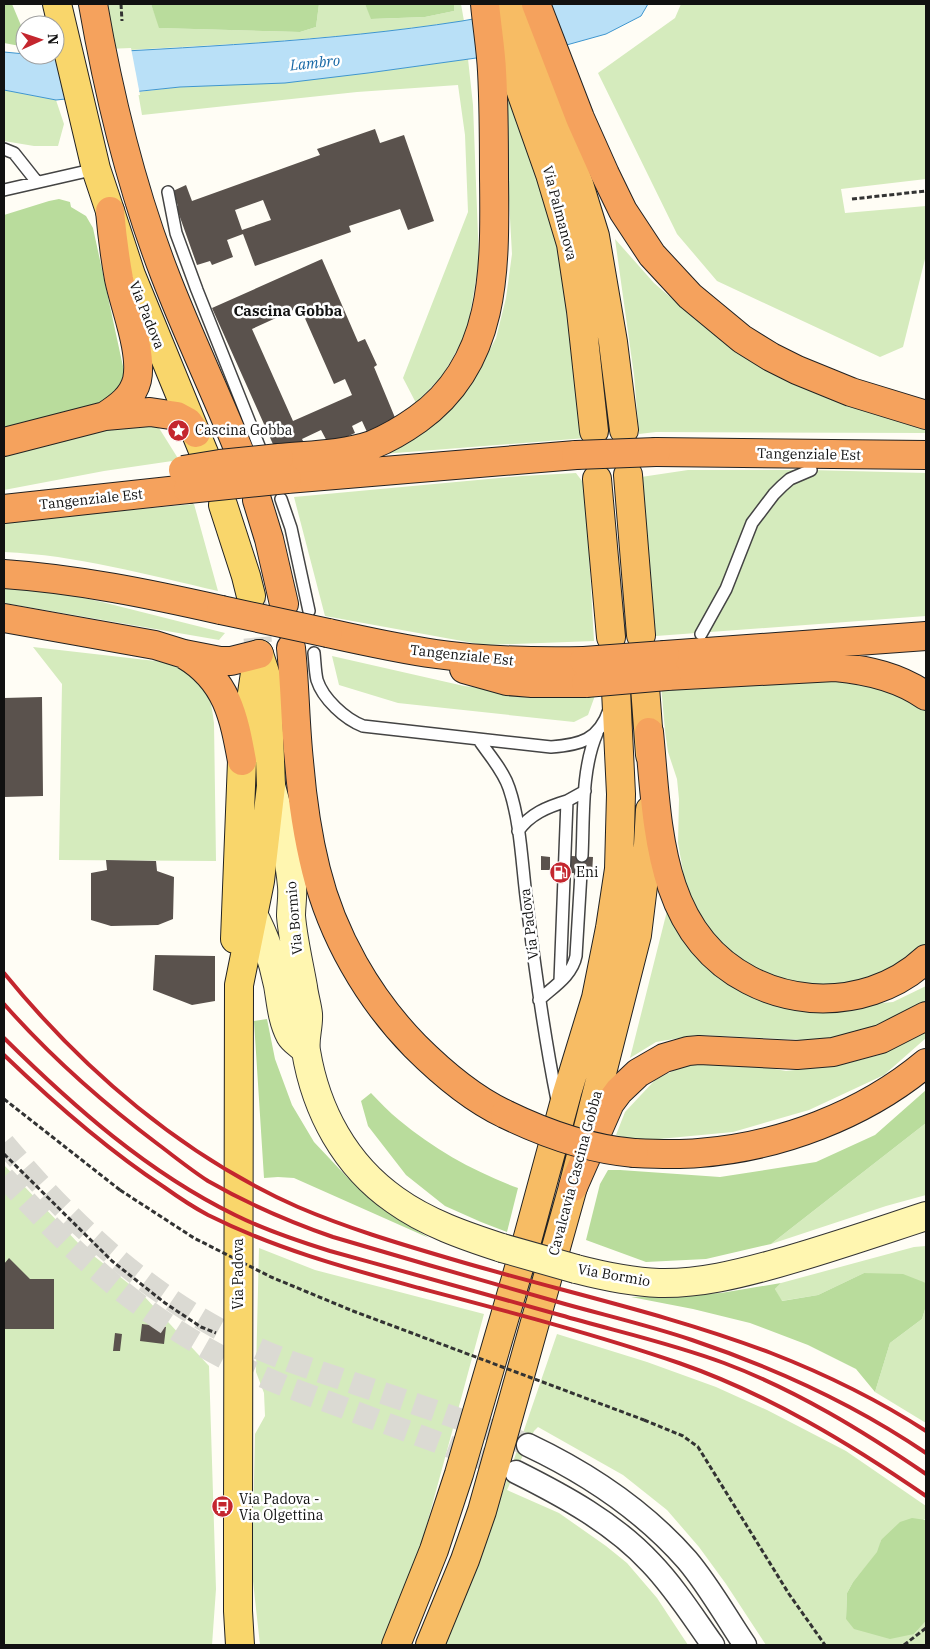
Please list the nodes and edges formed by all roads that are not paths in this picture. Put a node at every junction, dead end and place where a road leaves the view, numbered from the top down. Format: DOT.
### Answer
graph roads {
  1 [pos="57,4"];
  2 [pos="93,4"];
  3 [pos="485,4"];
  4 [pos="489,4"];
  5 [pos="513,4"];
  6 [pos="538,7"];
  7 [pos="524,63"];
  8 [pos="4,149"];
  9 [pos="96,169"];
  10 [pos="37,182"];
  11 [pos="5,190"];
  12 [pos="168,192"];
  13 [pos="110,211"];
  14 [pos="926,415"];
  15 [pos="105,416"];
  16 [pos="624,430"];
  17 [pos="594,431"];
  18 [pos="4,442"];
  19 [pos="201,446"];
  20 [pos="926,455"];
  21 [pos="811,470"];
  22 [pos="268,473"];
  23 [pos="628,475"];
  24 [pos="597,479"];
  25 [pos="223,505"];
  26 [pos="4,509"];
  27 [pos="4,574"];
  28 [pos="251,596"];
  29 [pos="297,607"];
  30 [pos="4,618"];
  31 [pos="701,634"];
  32 [pos="641,635"];
  33 [pos="926,636"];
  34 [pos="611,637"];
  35 [pos="311,645"];
  36 [pos="258,648"];
  37 [pos="184,654"];
  38 [pos="659,673"];
  39 [pos="616,690"];
  40 [pos="926,696"];
  41 [pos="649,732"];
  42 [pos="597,733"];
  43 [pos="479,740"];
  44 [pos="242,761"];
  45 [pos="272,786"];
  46 [pos="585,791"];
  47 [pos="567,801"];
  48 [pos="518,831"];
  49 [pos="582,856"];
  50 [pos="581,873"];
  51 [pos="248,884"];
  52 [pos="253,914"];
  53 [pos="291,916"];
  54 [pos="926,959"];
  55 [pos="240,978"];
  56 [pos="560,981"];
  57 [pos="538,1000"];
  58 [pos="926,1016"];
  59 [pos="306,1051"];
  60 [pos="926,1063"];
  61 [pos="561,1117"];
  62 [pos="572,1187"];
  63 [pos="926,1216"];
  64 [pos="926,1232"];
  65 [pos="871,1235"];
  66 [pos="528,1445"];
  67 [pos="516,1472"];
  68 [pos="241,1642"];
  69 [pos="396,1645"];
  70 [pos="430,1645"];
  71 [pos="713,1645"];
  72 [pos="745,1645"];
  1 -- 9 [label="main road, Via Padova"];
  2 -- 22 [label="highway"];
  3 -- 7 [label="highway"];
  4 -- 7 [label="highway, Via Palmanova"];
  5 -- 7 [label="highway, Via Palmanova"];
  6 -- 7 [label="highway"];
  7 -- 14 [label="highway"];
  7 -- 16 [label="highway, Via Palmanova"];
  7 -- 17 [label="highway, Via Palmanova"];
  7 -- 22 [label="highway"];
  8 -- 10 [label="lane"];
  9 -- 10 [label="lane"];
  9 -- 13 [label="main road, Via Padova"];
  10 -- 11 [label="lane"];
  12 -- 22 [label="lane"];
  13 -- 15 [label="highway"];
  13 -- 19 [label="main road, Via Padova"];
  15 -- 18 [label="highway"];
  15 -- 19 [label="highway"];
  20 -- 22 [label="highway, Tangenziale Est, bridge"];
  21 -- 31 [label="lane"];
  22 -- 26 [label="highway, Tangenziale Est, bridge"];
  22 -- 29 [label="highway"];
  23 -- 32 [label="highway"];
  24 -- 34 [label="highway"];
  25 -- 28 [label="main road"];
  27 -- 35 [label="highway, Tangenziale Est, bridge"];
  30 -- 37 [label="highway"];
  33 -- 38 [label="highway, Tangenziale Est"];
  35 -- 38 [label="highway, Tangenziale Est, bridge"];
  35 -- 43 [label="lane"];
  35 -- 60 [label="highway, bridge"];
  36 -- 37 [label="highway"];
  36 -- 44 [label="main road, Via Padova"];
  36 -- 45 [label="main road, Via Padova"];
  37 -- 44 [label="highway"];
  38 -- 40 [label="highway"];
  38 -- 41 [label="highway, Cavalcavia Cascina Gobba"];
  39 -- 42 [label="lane"];
  39 -- 61 [label="highway, Cavalcavia Cascina Gobba"];
  41 -- 54 [label="highway"];
  41 -- 62 [label="highway, Cavalcavia Cascina Gobba"];
  42 -- 43 [label="lane"];
  42 -- 46 [label="lane"];
  43 -- 48 [label="lane, Via Padova"];
  44 -- 51 [label="main road, Via Padova"];
  45 -- 51 [label="main road, Via Padova"];
  45 -- 53 [label="main road, Via Bormio"];
  46 -- 47 [label="lane"];
  46 -- 49 [label="lane"];
  47 -- 48 [label="lane"];
  47 -- 56 [label="lane"];
  48 -- 57 [label="lane, Via Padova"];
  50 -- 56 [label="lane"];
  51 -- 52 [label="main road, Via Padova"];
  51 -- 53 [label="main road"];
  51 -- 55 [label="main road"];
  52 -- 55 [label="main road, Via Padova"];
  52 -- 59 [label="main road, Via Bormio"];
  53 -- 59 [label="main road, Via Bormio"];
  55 -- 68 [label="main road, Via Padova"];
  56 -- 57 [label="lane"];
  57 -- 61 [label="lane, Via Padova"];
  58 -- 62 [label="highway"];
  59 -- 65 [label="main road, Via Bormio, bridge"];
  61 -- 69 [label="highway, Cavalcavia Cascina Gobba"];
  62 -- 70 [label="highway, Cavalcavia Cascina Gobba"];
  63 -- 65 [label="main road, Via Bormio"];
  64 -- 65 [label="main road"];
  66 -- 72 [label="street"];
  67 -- 71 [label="street"];
}
